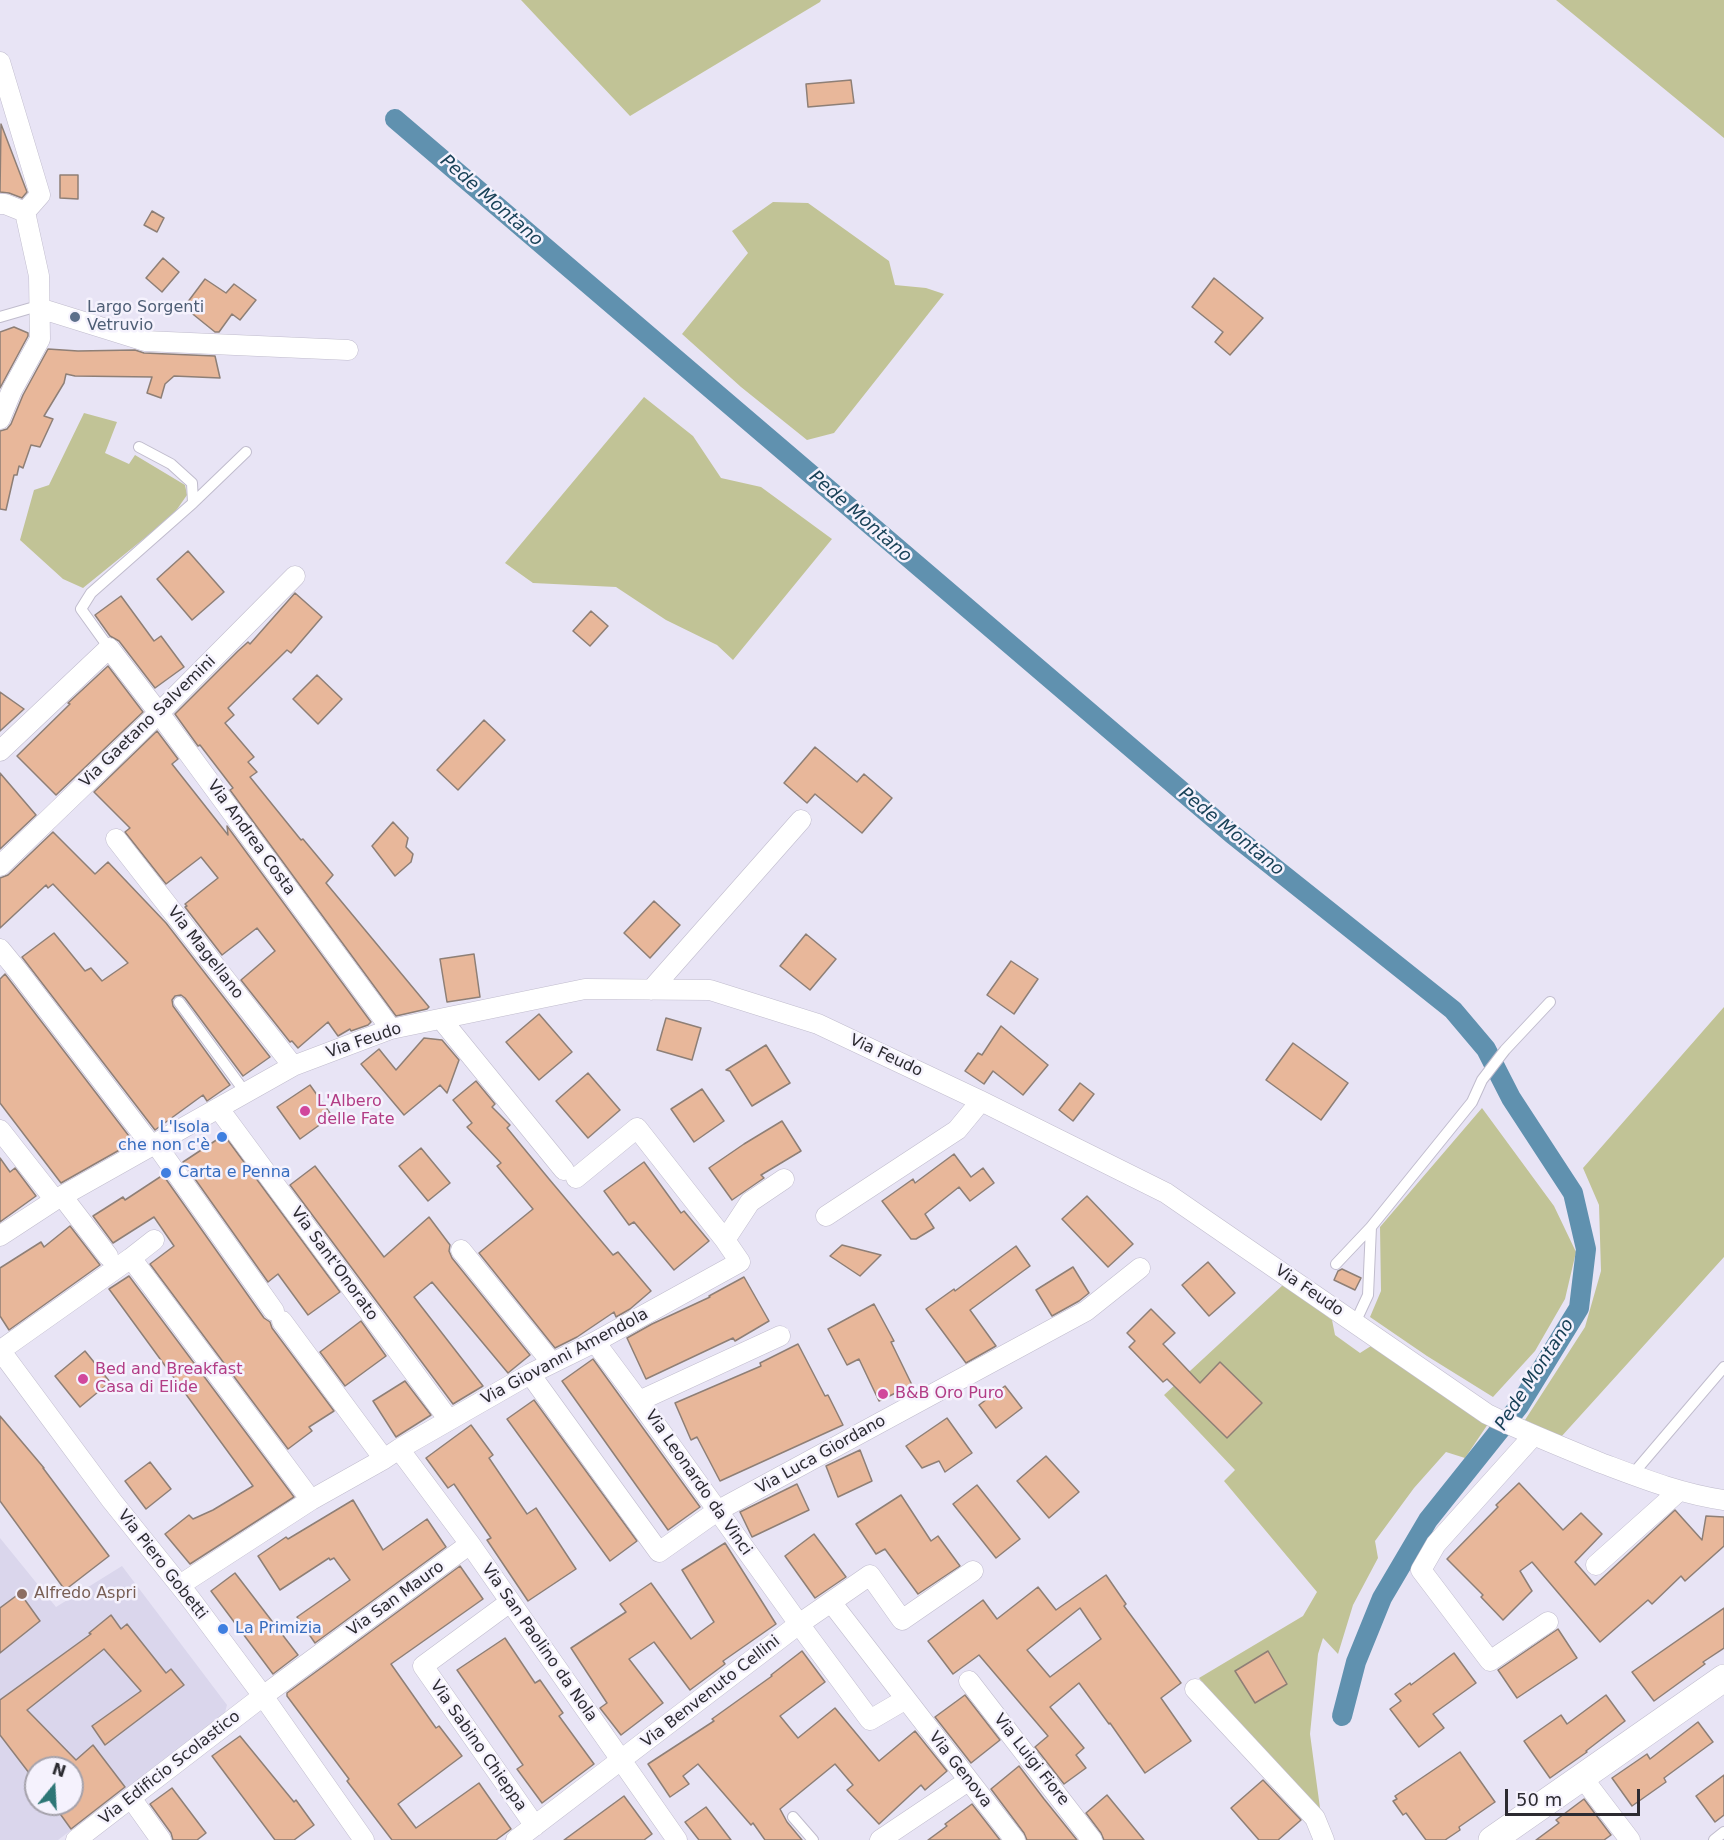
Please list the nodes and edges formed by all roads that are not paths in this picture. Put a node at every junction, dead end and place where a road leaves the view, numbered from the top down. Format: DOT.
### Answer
graph roads {
  1 [pos="0,62"];
  2 [pos="0,204"];
  3 [pos="25,212"];
  4 [pos="39,308"];
  5 [pos="0,317"];
  6 [pos="348,350"];
  7 [pos="0,419"];
  8 [pos="139,447"];
  9 [pos="246,452"];
  10 [pos="193,503"];
  11 [pos="296,576"];
  12 [pos="109,648"];
  13 [pos="159,713"];
  14 [pos="0,751"];
  15 [pos="801,820"];
  16 [pos="116,839"];
  17 [pos="0,866"];
  18 [pos="0,949"];
  19 [pos="651,990"];
  20 [pos="179,1002"];
  21 [pos="1550,1002"];
  22 [pos="441,1019"];
  23 [pos="391,1029"];
  24 [pos="293,1066"];
  25 [pos="245,1092"];
  26 [pos="981,1101"];
  27 [pos="219,1109"];
  28 [pos="0,1130"];
  29 [pos="153,1144"];
  30 [pos="784,1179"];
  31 [pos="59,1198"];
  32 [pos="826,1216"];
  33 [pos="1371,1227"];
  34 [pos="0,1236"];
  35 [pos="154,1240"];
  36 [pos="725,1240"];
  37 [pos="461,1250"];
  38 [pos="108,1256"];
  39 [pos="131,1258"];
  40 [pos="1336,1264"];
  41 [pos="1140,1268"];
  42 [pos="1355,1323"];
  43 [pos="780,1336"];
  44 [pos="595,1342"];
  45 [pos="0,1350"];
  46 [pos="552,1363"];
  47 [pos="1724,1367"];
  48 [pos="530,1374"];
  49 [pos="639,1401"];
  50 [pos="449,1420"];
  51 [pos="1529,1434"];
  52 [pos="391,1454"];
  53 [pos="1632,1475"];
  54 [pos="1679,1491"];
  55 [pos="311,1500"];
  56 [pos="1724,1500"];
  57 [pos="717,1511"];
  58 [pos="470,1544"];
  59 [pos="1596,1565"];
  60 [pos="973,1571"];
  61 [pos="180,1585"];
  62 [pos="510,1602"];
  63 [pos="831,1602"];
  64 [pos="1548,1622"];
  65 [pos="799,1624"];
  66 [pos="1724,1678"];
  67 [pos="969,1680"];
  68 [pos="1195,1689"];
  69 [pos="263,1696"];
  70 [pos="906,1699"];
  71 [pos="622,1761"];
  72 [pos="1582,1777"];
  73 [pos="968,1781"];
  74 [pos="131,1798"];
  75 [pos="793,1817"];
  76 [pos="535,1826"];
  77 [pos="1724,1832"];
  78 [pos="76,1840"];
  79 [pos="161,1840"];
  80 [pos="364,1840"];
  81 [pos="516,1840"];
  82 [pos="677,1840"];
  83 [pos="813,1840"];
  84 [pos="880,1840"];
  85 [pos="1015,1840"];
  86 [pos="1092,1840"];
  87 [pos="1324,1840"];
  88 [pos="1492,1840"];
  89 [pos="1630,1840"];
  90 [pos="1714,1840"];
  1 -- 3 [label="street"];
  2 -- 3 [label="street"];
  3 -- 4 [label="street"];
  4 -- 5 [label="lane"];
  4 -- 6 [label="street"];
  4 -- 7 [label="street"];
  8 -- 10 [label="lane"];
  9 -- 10 [label="lane"];
  10 -- 12 [label="lane"];
  11 -- 13 [label="street, Via Gaetano Salvemini"];
  12 -- 13 [label="street, Via Andrea Costa"];
  12 -- 14 [label="street"];
  13 -- 17 [label="street, Via Gaetano Salvemini"];
  13 -- 23 [label="street, Via Andrea Costa"];
  15 -- 19 [label="street"];
  16 -- 24 [label="street, Via Magellano"];
  18 -- 29 [label="street, Via San Paolino da Nola"];
  19 -- 22 [label="street, Via Feudo"];
  19 -- 26 [label="street, Via Feudo"];
  20 -- 25 [label="lane"];
  21 -- 33 [label="lane"];
  22 -- 23 [label="street, Via Feudo"];
  22 -- 36 [label="street, Via Giovanni Amendola"];
  23 -- 24 [label="street, Via Feudo"];
  24 -- 25 [label="street, Via Feudo"];
  25 -- 27 [label="street, Via Feudo"];
  26 -- 32 [label="street"];
  26 -- 42 [label="street, Via Feudo"];
  27 -- 29 [label="street, Via Feudo"];
  27 -- 50 [label="street, Via Sant'Onorato"];
  28 -- 31 [label="street"];
  29 -- 31 [label="street, Via Feudo"];
  29 -- 52 [label="street, Via San Paolino da Nola"];
  30 -- 36 [label="street"];
  31 -- 34 [label="street, Via Feudo"];
  31 -- 38 [label="street"];
  33 -- 40 [label="lane"];
  33 -- 42 [label="lane"];
  35 -- 39 [label="street"];
  36 -- 44 [label="street, Via Giovanni Amendola"];
  37 -- 46 [label="street"];
  39 -- 45 [label="street"];
  39 -- 55 [label="street"];
  41 -- 57 [label="street, Via Luca Giordano"];
  42 -- 51 [label="street, Via Feudo"];
  43 -- 49 [label="street"];
  44 -- 46 [label="street, Via Giovanni Amendola"];
  44 -- 49 [label="street, Via Leonardo da Vinci"];
  45 -- 61 [label="street, Via Piero Gobetti"];
  46 -- 48 [label="street, Via Giovanni Amendola"];
  47 -- 53 [label="lane"];
  48 -- 50 [label="street, Via Giovanni Amendola"];
  48 -- 57 [label="street, Via Luca Giordano"];
  49 -- 57 [label="street, Via Leonardo da Vinci"];
  50 -- 52 [label="street, Via Giovanni Amendola"];
  51 -- 53 [label="street, Via Feudo"];
  51 -- 64 [label="street"];
  52 -- 55 [label="street, Via Giovanni Amendola"];
  52 -- 58 [label="street, Via San Paolino da Nola"];
  53 -- 54 [label="street, Via Feudo"];
  54 -- 56 [label="street, Via Feudo"];
  54 -- 59 [label="street"];
  55 -- 61 [label="street, Via Giovanni Amendola"];
  57 -- 65 [label="street, Via Leonardo da Vinci"];
  58 -- 62 [label="street, Via San Paolino da Nola"];
  58 -- 69 [label="street, Via San Mauro"];
  60 -- 63 [label="street, Via Benvenuto Cellini"];
  61 -- 69 [label="street, Via Piero Gobetti"];
  62 -- 71 [label="street, Via San Paolino da Nola"];
  62 -- 76 [label="street, Via Sabino Chieppa"];
  63 -- 65 [label="street, Via Benvenuto Cellini"];
  63 -- 70 [label="street, Via Genova"];
  65 -- 70 [label="street, Via Leonardo da Vinci"];
  65 -- 71 [label="street, Via Benvenuto Cellini"];
  66 -- 72 [label="street"];
  67 -- 86 [label="street, Via Luigi Fiore"];
  68 -- 87 [label="street"];
  69 -- 74 [label="street, Via Edificio Scolastico"];
  69 -- 80 [label="street, Via Piero Gobetti"];
  70 -- 73 [label="street, Via Genova"];
  71 -- 76 [label="street, Via Benvenuto Cellini"];
  71 -- 82 [label="street, Via San Paolino da Nola"];
  72 -- 88 [label="street"];
  72 -- 89 [label="street"];
  73 -- 84 [label="street"];
  73 -- 85 [label="street, Via Genova"];
  74 -- 78 [label="street, Via Edificio Scolastico"];
  74 -- 79 [label="street"];
  75 -- 83 [label="lane"];
  76 -- 81 [label="street, Via Benvenuto Cellini"];
  77 -- 90 [label="lane"];
}
